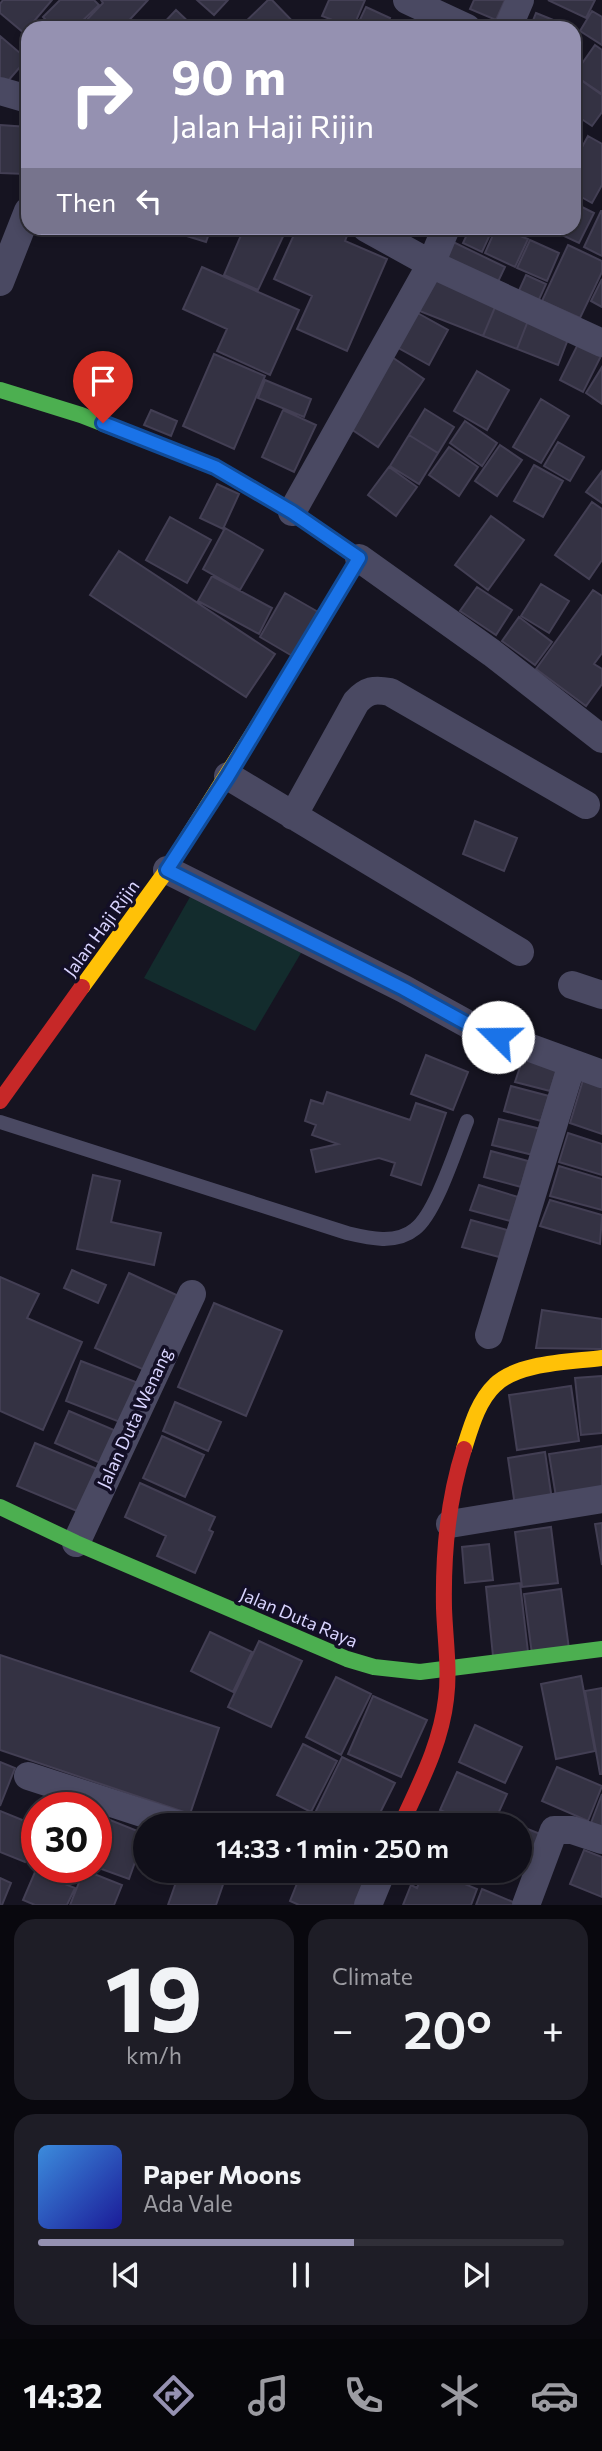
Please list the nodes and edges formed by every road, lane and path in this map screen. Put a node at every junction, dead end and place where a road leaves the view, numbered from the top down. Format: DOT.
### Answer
graph roads {
  1 [pos="407,0"];
  2 [pos="520,0"];
  3 [pos="540,0"];
  4 [pos="452,21"];
  5 [pos="511,21"];
  6 [pos="531,21"];
  7 [pos="0,91"];
  8 [pos="21,97"];
  9 [pos="21,221"];
  10 [pos="378,235"];
  11 [pos="429,235"];
  12 [pos="443,235"];
  13 [pos="8,239"];
  14 [pos="430,264"];
  15 [pos="0,282"];
  16 [pos="602,343"];
  17 [pos="0,390"];
  18 [pos="292,512"];
  19 [pos="359,558"];
  20 [pos="602,739"];
  21 [pos="228,776"];
  22 [pos="586,805"];
  23 [pos="293,816"];
  24 [pos="167,870"];
  25 [pos="520,952"];
  26 [pos="572,985"];
  27 [pos="602,995"];
  28 [pos="572,1064"];
  29 [pos="602,1074"];
  30 [pos="0,1101"];
  31 [pos="0,1122"];
  32 [pos="467,1122"];
  33 [pos="192,1294"];
  34 [pos="489,1335"];
  35 [pos="602,1358"];
  36 [pos="602,1499"];
  37 [pos="0,1507"];
  38 [pos="450,1524"];
  39 [pos="76,1543"];
  40 [pos="602,1649"];
  41 [pos="448,1670"];
  42 [pos="27,1776"];
  43 [pos="142,1813"];
  44 [pos="406,1813"];
  45 [pos="602,1840"];
  46 [pos="377,1883"];
  47 [pos="368,1905"];
  48 [pos="526,1905"];
  1 -- 4 [label="street"];
  2 -- 5 [label="street"];
  3 -- 6 [label="street"];
  7 -- 8 [label="street"];
  9 -- 13 [label="street"];
  10 -- 14 [label="street"];
  11 -- 14 [label="street"];
  12 -- 14 [label="street"];
  13 -- 15 [label="street"];
  14 -- 16 [label="street"];
  14 -- 18 [label="street"];
  17 -- 18 [label="street"];
  18 -- 19 [label="street"];
  19 -- 20 [label="street"];
  19 -- 21 [label="street, Jalan Haji Rijin"];
  21 -- 23 [label="street"];
  21 -- 24 [label="street, Jalan Haji Rijin"];
  22 -- 23 [label="street"];
  23 -- 25 [label="street"];
  24 -- 28 [label="street"];
  24 -- 30 [label="street, Jalan Haji Rijin"];
  26 -- 27 [label="street"];
  28 -- 29 [label="street"];
  28 -- 34 [label="street"];
  31 -- 32 [label="lane"];
  33 -- 39 [label="street, Jalan Duta Wenang"];
  35 -- 38 [label="street"];
  36 -- 38 [label="street"];
  37 -- 39 [label="street, Jalan Duta Raya"];
  38 -- 41 [label="street"];
  39 -- 41 [label="street, Jalan Duta Raya"];
  40 -- 41 [label="street, Jalan Duta Raya"];
  41 -- 44 [label="street"];
  42 -- 43 [label="street"];
  45 -- 48 [label="street"];
  46 -- 47 [label="street"];
}
